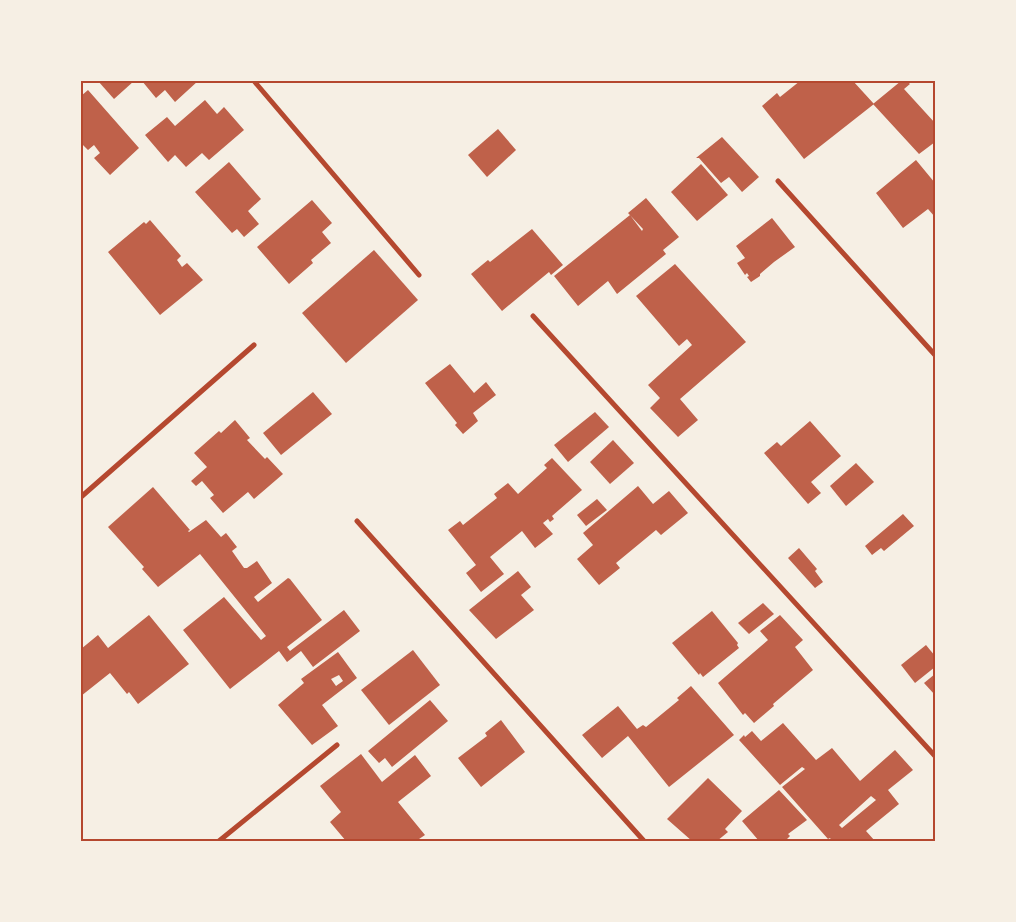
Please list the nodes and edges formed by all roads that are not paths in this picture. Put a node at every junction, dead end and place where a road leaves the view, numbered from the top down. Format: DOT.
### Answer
graph roads {
  1 [pos="254,81"];
  2 [pos="778,181"];
  3 [pos="419,275"];
  4 [pos="533,316"];
  5 [pos="254,345"];
  6 [pos="935,355"];
  7 [pos="81,497"];
  8 [pos="357,521"];
  9 [pos="337,745"];
  10 [pos="935,756"];
  11 [pos="219,841"];
  12 [pos="644,841"];
  1 -- 3 [label="street"];
  2 -- 6 [label="street"];
  4 -- 10 [label="street"];
  5 -- 7 [label="street"];
  8 -- 12 [label="street"];
  9 -- 11 [label="street"];
}
